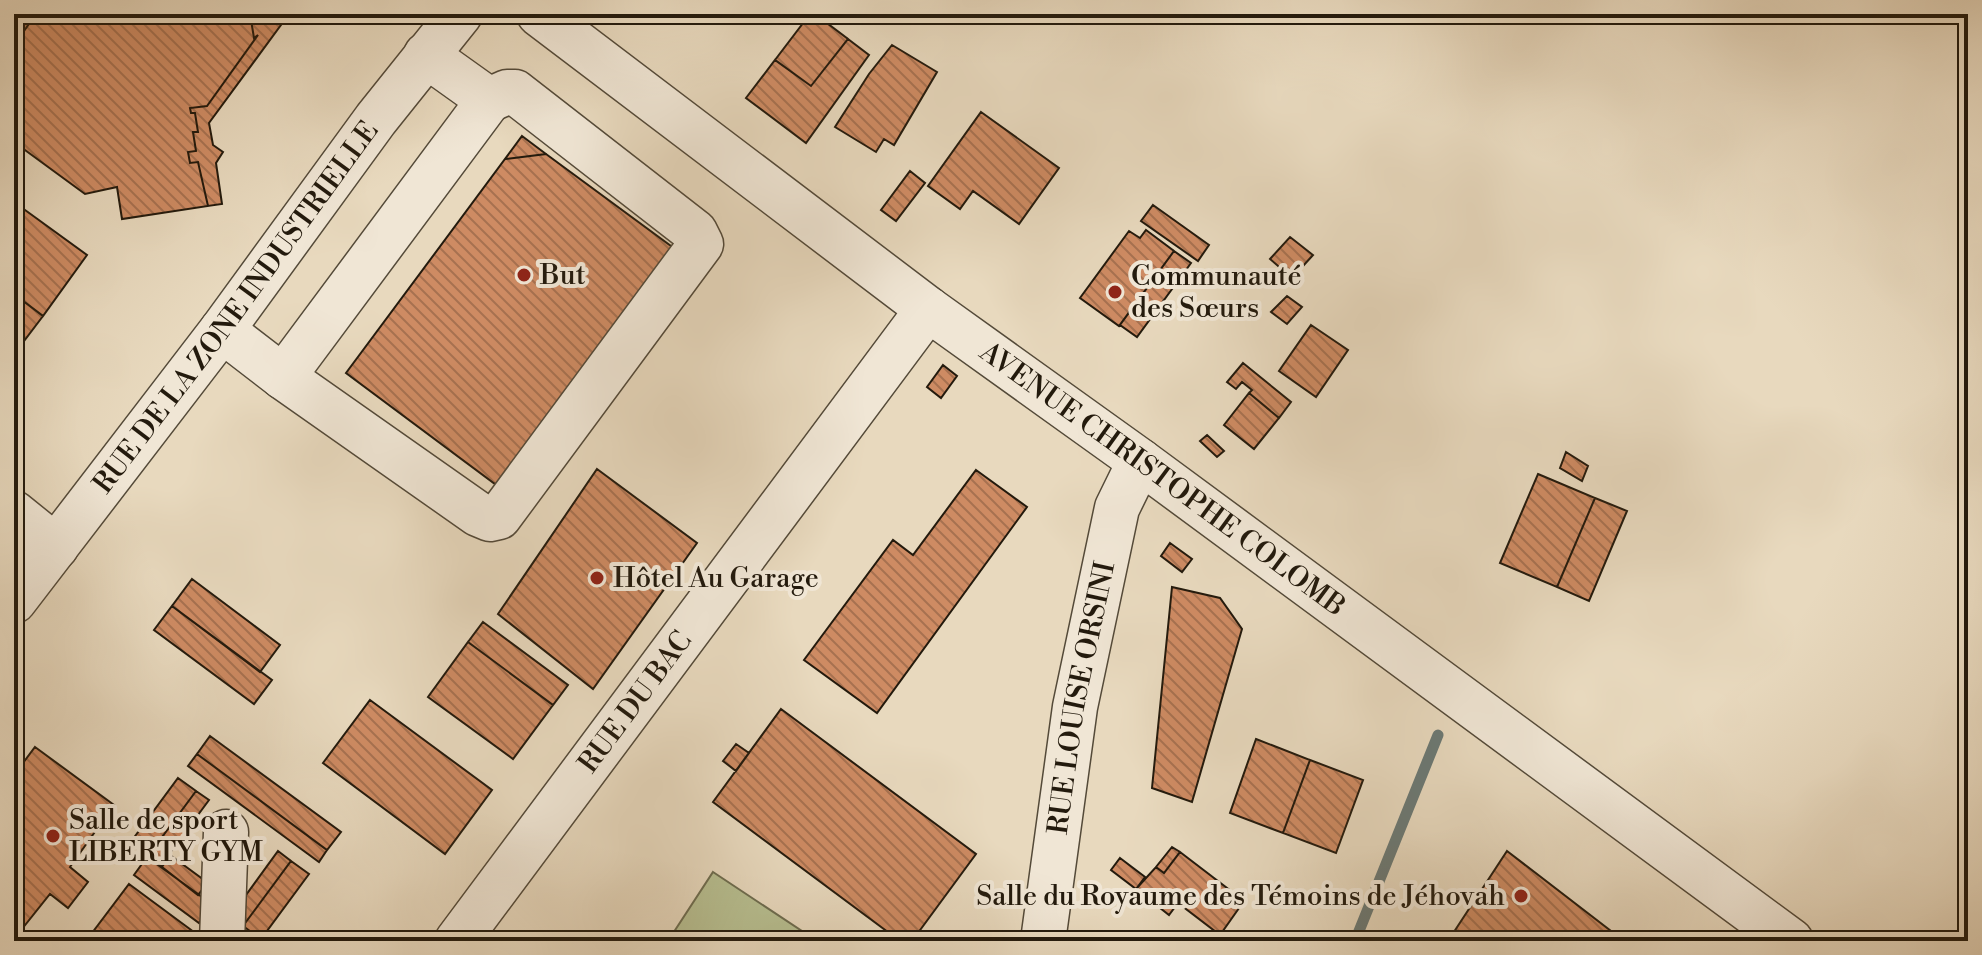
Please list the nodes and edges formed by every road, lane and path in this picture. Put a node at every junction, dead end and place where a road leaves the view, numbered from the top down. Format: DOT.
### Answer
graph roads {
  1 [pos="460,14"];
  2 [pos="539,14"];
  3 [pos="426,55"];
  4 [pos="489,100"];
  5 [pos="928,309"];
  6 [pos="222,330"];
  7 [pos="283,377"];
  8 [pos="1140,461"];
  9 [pos="14,513"];
  10 [pos="56,547"];
  11 [pos="14,601"];
  12 [pos="226,832"];
  13 [pos="222,941"];
  14 [pos="457,941"];
  15 [pos="1043,941"];
  16 [pos="1791,941"];
  1 -- 3 [label="street, RUE DE LA ZONE INDUSTRIELLE"];
  2 -- 5 [label="street, AVENUE CHRISTOPHE COLOMB"];
  3 -- 4 [label="street"];
  3 -- 6 [label="street, RUE DE LA ZONE INDUSTRIELLE"];
  4 -- 7 [label="street"];
  4 -- 7 [label="street"];
  5 -- 8 [label="street, AVENUE CHRISTOPHE COLOMB"];
  5 -- 14 [label="street, RUE DU BAC"];
  6 -- 7 [label="street"];
  6 -- 10 [label="street, RUE DE LA ZONE INDUSTRIELLE"];
  8 -- 15 [label="street, RUE LOUISE ORSINI"];
  8 -- 16 [label="street, AVENUE CHRISTOPHE COLOMB"];
  9 -- 10 [label="street"];
  10 -- 11 [label="street, RUE DE LA ZONE INDUSTRIELLE"];
  12 -- 13 [label="street"];
}
